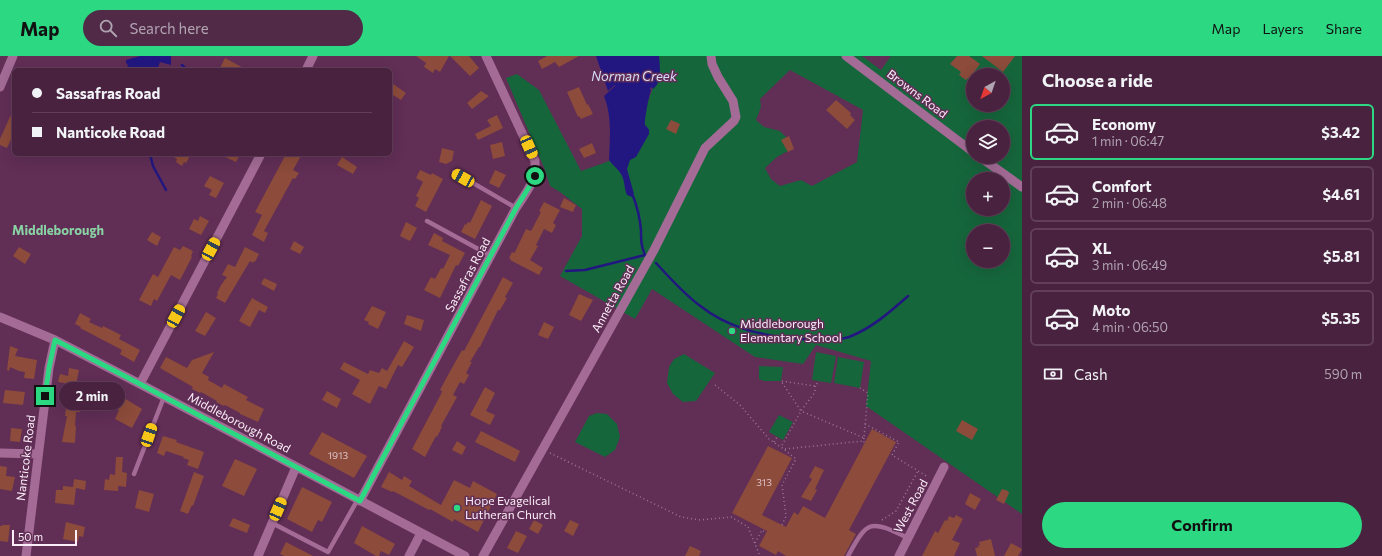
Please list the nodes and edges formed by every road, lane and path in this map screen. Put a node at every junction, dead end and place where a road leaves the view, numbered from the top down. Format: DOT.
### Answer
graph roads {
  1 [pos="13,56"];
  2 [pos="313,56"];
  3 [pos="486,56"];
  4 [pos="711,56"];
  5 [pos="846,56"];
  6 [pos="307,68"];
  7 [pos="0,87"];
  8 [pos="966,147"];
  9 [pos="260,156"];
  10 [pos="990,164"];
  11 [pos="454,172"];
  12 [pos="1022,187"];
  13 [pos="516,208"];
  14 [pos="427,221"];
  15 [pos="491,256"];
  16 [pos="0,317"];
  17 [pos="55,340"];
  18 [pos="819,381"];
  19 [pos="140,384"];
  20 [pos="715,385"];
  21 [pos="815,386"];
  22 [pos="860,388"];
  23 [pos="164,396"];
  24 [pos="801,411"];
  25 [pos="865,424"];
  26 [pos="777,437"];
  27 [pos="864,438"];
  28 [pos="774,442"];
  29 [pos="543,449"];
  30 [pos="784,450"];
  31 [pos="0,453"];
  32 [pos="38,454"];
  33 [pos="296,467"];
  34 [pos="944,467"];
  35 [pos="918,471"];
  36 [pos="134,474"];
  37 [pos="936,482"];
  38 [pos="359,500"];
  39 [pos="272,523"];
  40 [pos="782,525"];
  41 [pos="879,526"];
  42 [pos="421,533"];
  43 [pos="766,533"];
  44 [pos="908,538"];
  45 [pos="755,543"];
  46 [pos="26,556"];
  47 [pos="258,556"];
  48 [pos="409,556"];
  49 [pos="464,556"];
  50 [pos="483,556"];
  51 [pos="760,556"];
  52 [pos="848,556"];
  53 [pos="899,556"];
  1 -- 7 [label="street"];
  2 -- 6 [label="street"];
  3 -- 13 [label="street, Sassafras Road"];
  4 -- 29 [label="street, Annetta Road"];
  5 -- 8 [label="street, Browns Road"];
  9 -- 19 [label="street"];
  10 -- 12 [label="street"];
  11 -- 13 [label="lane"];
  13 -- 15 [label="street, Sassafras Road"];
  14 -- 15 [label="lane"];
  15 -- 38 [label="street, Sassafras Road"];
  16 -- 17 [label="street, Middleborough Road"];
  17 -- 19 [label="street, Middleborough Road"];
  17 -- 32 [label="street, Nanticoke Road"];
  18 -- 21 [label="path"];
  19 -- 23 [label="street, Middleborough Road"];
  20 -- 28 [label="path"];
  21 -- 24 [label="path"];
  21 -- 24 [label="path"];
  22 -- 25 [label="path"];
  23 -- 33 [label="street, Middleborough Road"];
  23 -- 36 [label="lane"];
  24 -- 27 [label="path"];
  24 -- 30 [label="path"];
  25 -- 27 [label="path"];
  25 -- 35 [label="path"];
  26 -- 28 [label="path"];
  27 -- 30 [label="path"];
  28 -- 30 [label="path"];
  29 -- 45 [label="path"];
  29 -- 50 [label="street, Annetta Road"];
  30 -- 40 [label="path"];
  31 -- 32 [label="street"];
  32 -- 46 [label="street, Nanticoke Road"];
  33 -- 38 [label="street, Middleborough Road"];
  33 -- 39 [label="street"];
  34 -- 37 [label="street, West Road"];
  35 -- 37 [label="path"];
  35 -- 41 [label="path"];
  37 -- 44 [label="street, West Road"];
  38 -- 39 [label="lane"];
  38 -- 42 [label="street, Middleborough Road"];
  39 -- 47 [label="street"];
  41 -- 44 [label="lane"];
  41 -- 52 [label="lane"];
  42 -- 48 [label="street"];
  42 -- 49 [label="street, Middleborough Road"];
  43 -- 45 [label="path"];
  44 -- 53 [label="street, West Road"];
  45 -- 51 [label="path"];
}
